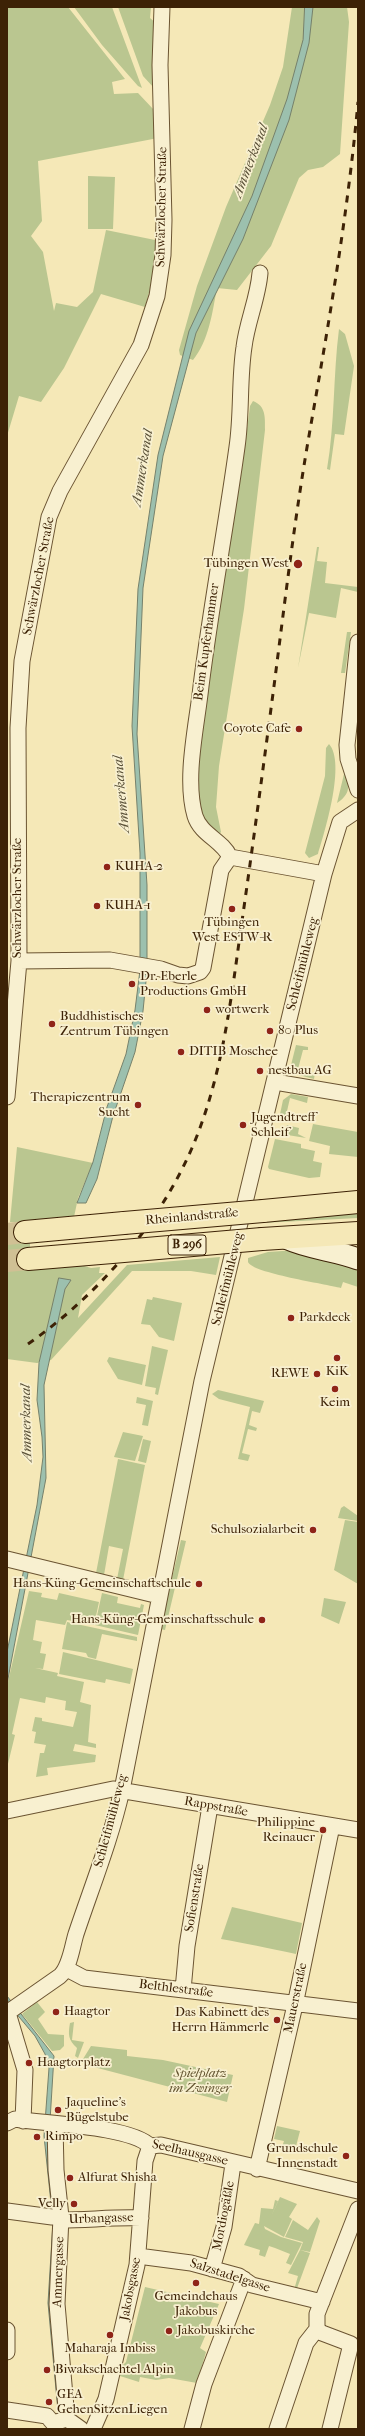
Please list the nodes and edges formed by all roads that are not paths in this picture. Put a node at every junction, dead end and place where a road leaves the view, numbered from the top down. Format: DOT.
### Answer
graph roads {
  1 [pos="162,7"];
  2 [pos="260,273"];
  3 [pos="358,644"];
  4 [pos="358,790"];
  5 [pos="358,810"];
  6 [pos="230,857"];
  7 [pos="324,874"];
  8 [pos="19,961"];
  9 [pos="274,1082"];
  10 [pos="358,1096"];
  11 [pos="7,1097"];
  12 [pos="358,1202"];
  13 [pos="25,1232"];
  14 [pos="358,1232"];
  15 [pos="284,1237"];
  16 [pos="28,1259"];
  17 [pos="358,1259"];
  18 [pos="7,1558"];
  19 [pos="159,1596"];
  20 [pos="122,1790"];
  21 [pos="210,1806"];
  22 [pos="7,1811"];
  23 [pos="332,1826"];
  24 [pos="358,1830"];
  25 [pos="67,1969"];
  26 [pos="183,1990"];
  27 [pos="296,2005"];
  28 [pos="358,2011"];
  29 [pos="8,2013"];
  30 [pos="22,2120"];
  31 [pos="7,2123"];
  32 [pos="49,2124"];
  33 [pos="150,2146"];
  34 [pos="234,2164"];
  35 [pos="257,2169"];
  36 [pos="358,2191"];
  37 [pos="358,2209"];
  38 [pos="7,2211"];
  39 [pos="141,2218"];
  40 [pos="56,2219"];
  41 [pos="138,2256"];
  42 [pos="212,2269"];
  43 [pos="244,2279"];
  44 [pos="322,2302"];
  45 [pos="317,2329"];
  46 [pos="7,2330"];
  47 [pos="7,2352"];
  48 [pos="7,2410"];
  49 [pos="60,2421"];
  50 [pos="80,2429"];
  51 [pos="93,2429"];
  52 [pos="192,2429"];
  53 [pos="277,2429"];
  54 [pos="330,2429"];
  1 -- 8 [label="street, Schwärzlocher Straße"];
  2 -- 6 [label="street, Beim Kupferhammer"];
  3 -- 4 [label="street"];
  5 -- 7 [label="street, Schleifmühleweg"];
  6 -- 7 [label="street"];
  6 -- 8 [label="street"];
  7 -- 9 [label="street, Schleifmühleweg"];
  8 -- 11 [label="street, Schwärzlocher Straße"];
  9 -- 10 [label="street"];
  9 -- 19 [label="street, Schleifmühleweg"];
  12 -- 13 [label="main road, Rheinlandstraße / B 296, bridge"];
  14 -- 15 [label="main road, Rheinlandstraße / B 296"];
  15 -- 16 [label="main road, Rheinlandstraße / B 296, bridge"];
  15 -- 17 [label="main road, B 296"];
  18 -- 19 [label="street"];
  19 -- 20 [label="street, Schleifmühleweg"];
  20 -- 21 [label="street, Rappstraße"];
  20 -- 22 [label="street, Rappstraße"];
  20 -- 25 [label="street, Schleifmühleweg"];
  21 -- 23 [label="street, Rappstraße"];
  21 -- 26 [label="street, Sofienstraße"];
  23 -- 24 [label="street, Rappstraße"];
  23 -- 27 [label="street, Mauerstraße"];
  25 -- 26 [label="street, Belthlestraße"];
  25 -- 29 [label="street"];
  26 -- 27 [label="street, Belthlestraße"];
  27 -- 28 [label="street, Belthlestraße"];
  27 -- 35 [label="street, Mauerstraße"];
  29 -- 30 [label="street"];
  30 -- 31 [label="street, Seelhausgasse"];
  30 -- 32 [label="street, Seelhausgasse"];
  32 -- 33 [label="street, Seelhausgasse"];
  32 -- 40 [label="street, Ammergasse"];
  33 -- 34 [label="street, Seelhausgasse"];
  33 -- 39 [label="street, Jakobsgasse"];
  34 -- 35 [label="street, Seelhausgasse"];
  34 -- 42 [label="street, Mordiogäßle"];
  35 -- 36 [label="street, Seelhausgasse"];
  37 -- 44 [label="street"];
  38 -- 40 [label="street, Urbangasse"];
  39 -- 40 [label="street, Urbangasse"];
  39 -- 41 [label="street, Jakobsgasse"];
  40 -- 49 [label="street, Ammergasse"];
  41 -- 42 [label="street, Salzstadelgasse"];
  41 -- 51 [label="street, Jakobsgasse"];
  42 -- 43 [label="street, Salzstadelgasse"];
  43 -- 44 [label="street, Salzstadelgasse"];
  43 -- 52 [label="street"];
  44 -- 45 [label="street"];
  45 -- 53 [label="street"];
  45 -- 54 [label="street"];
  46 -- 47 [label="street"];
  48 -- 49 [label="street"];
  49 -- 50 [label="street"];
}
